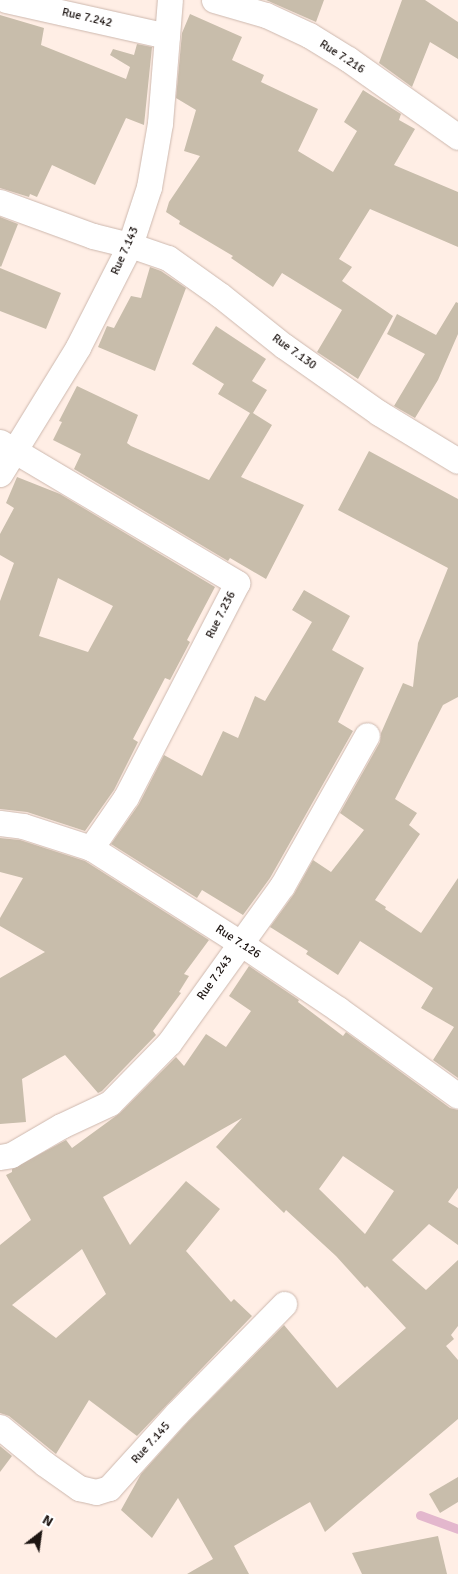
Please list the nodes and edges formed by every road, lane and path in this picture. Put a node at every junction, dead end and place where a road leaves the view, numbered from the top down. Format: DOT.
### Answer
graph roads {
  1 [pos="6,0"];
  2 [pos="170,0"];
  3 [pos="214,0"];
  4 [pos="167,36"];
  5 [pos="458,137"];
  6 [pos="0,202"];
  7 [pos="130,244"];
  8 [pos="7,446"];
  9 [pos="458,461"];
  10 [pos="0,474"];
  11 [pos="367,735"];
  12 [pos="0,823"];
  13 [pos="91,848"];
  14 [pos="240,943"];
  15 [pos="458,1096"];
  16 [pos="0,1157"];
  17 [pos="284,1304"];
  18 [pos="0,1427"];
  1 -- 4 [label="street, Rue 7.242"];
  2 -- 4 [label="street, Rue 7.143"];
  3 -- 5 [label="street, Rue 7.216"];
  4 -- 7 [label="street, Rue 7.143"];
  6 -- 7 [label="street, Rue 7.130"];
  7 -- 8 [label="street, Rue 7.143"];
  7 -- 9 [label="street, Rue 7.130"];
  8 -- 10 [label="street, Rue 7.143"];
  8 -- 13 [label="street, Rue 7.236"];
  11 -- 14 [label="street, Rue 7.243"];
  12 -- 13 [label="street, Rue 7.126"];
  13 -- 14 [label="street, Rue 7.126"];
  14 -- 15 [label="street, Rue 7.126"];
  14 -- 16 [label="street, Rue 7.243"];
  17 -- 18 [label="street, Rue 7.145"];
}
